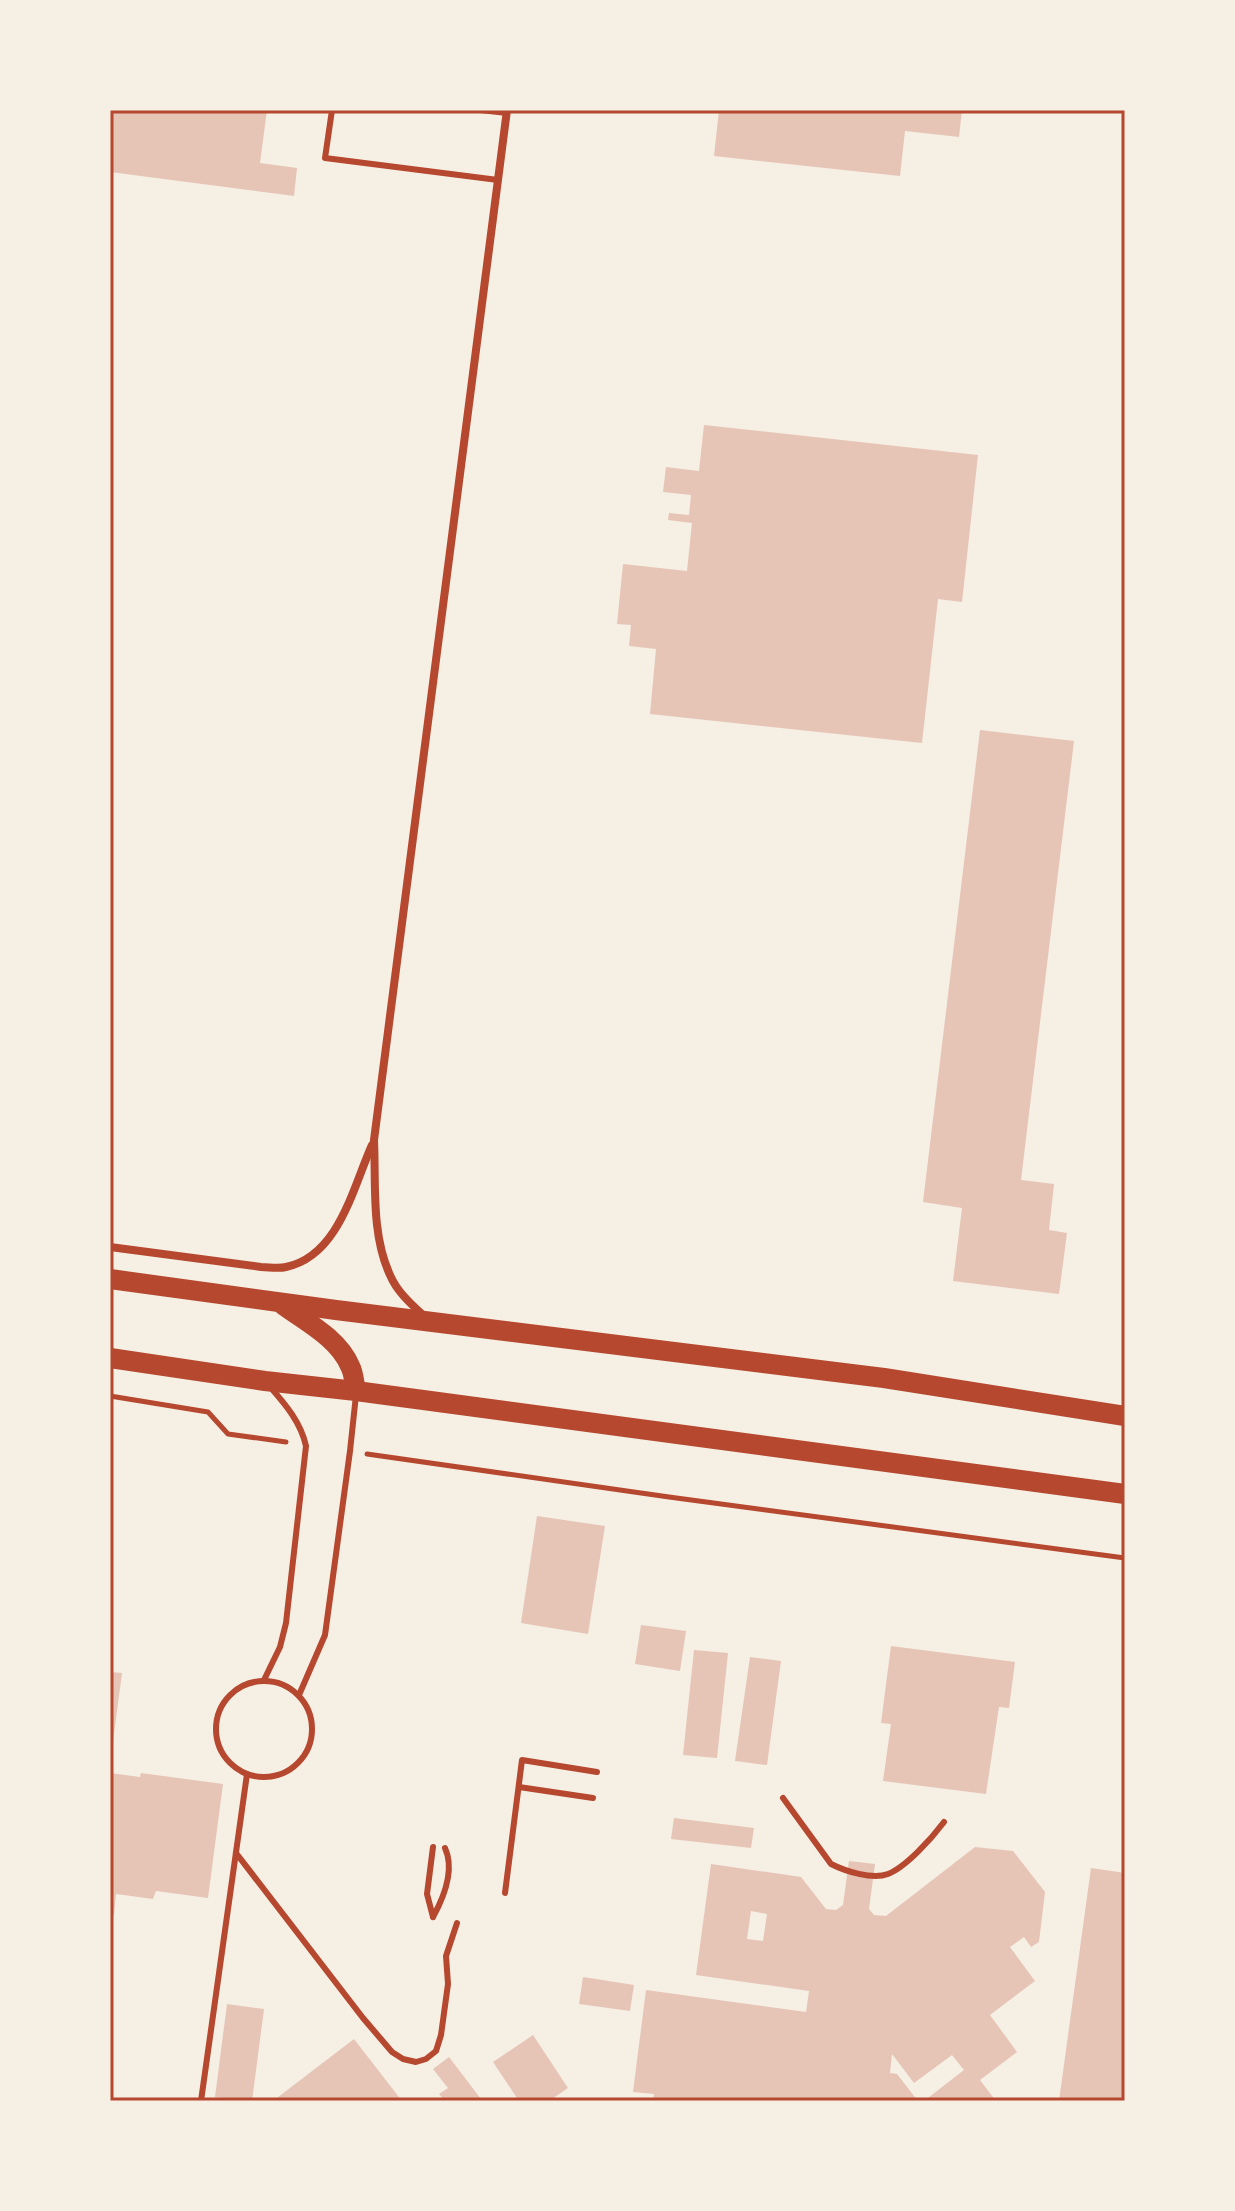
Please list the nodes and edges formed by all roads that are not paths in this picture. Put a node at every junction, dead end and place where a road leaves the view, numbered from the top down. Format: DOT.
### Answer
graph roads {
  1 [pos="332,110"];
  2 [pos="480,110"];
  3 [pos="507,112"];
  4 [pos="498,180"];
  5 [pos="374,1140"];
  6 [pos="110,1247"];
  7 [pos="110,1279"];
  8 [pos="280,1302"];
  9 [pos="429,1321"];
  10 [pos="110,1358"];
  11 [pos="265,1381"];
  12 [pos="356,1391"];
  13 [pos="1125,1416"];
  14 [pos="1125,1494"];
  15 [pos="264,1680"];
  16 [pos="299,1695"];
  17 [pos="597,1772"];
  18 [pos="247,1774"];
  19 [pos="519,1787"];
  20 [pos="593,1798"];
  21 [pos="783,1798"];
  22 [pos="944,1822"];
  23 [pos="433,1847"];
  24 [pos="445,1848"];
  25 [pos="236,1853"];
  26 [pos="505,1893"];
  27 [pos="457,1923"];
  28 [pos="201,2101"];
  1 -- 4 [label="lane"];
  2 -- 3 [label="lane"];
  3 -- 4 [label="street"];
  4 -- 5 [label="street"];
  5 -- 6 [label="street"];
  5 -- 9 [label="street"];
  7 -- 8 [label="main road"];
  8 -- 9 [label="main road"];
  8 -- 12 [label="main road"];
  9 -- 13 [label="main road"];
  10 -- 11 [label="main road"];
  11 -- 12 [label="main road"];
  11 -- 15 [label="lane"];
  12 -- 14 [label="main road"];
  12 -- 16 [label="lane"];
  15 -- 16 [label="lane"];
  15 -- 18 [label="lane"];
  16 -- 18 [label="lane"];
  17 -- 19 [label="lane"];
  18 -- 25 [label="lane"];
  19 -- 20 [label="lane"];
  19 -- 26 [label="lane"];
  21 -- 22 [label="lane"];
  23 -- 24 [label="lane"];
  25 -- 27 [label="lane"];
  25 -- 28 [label="lane"];
}
